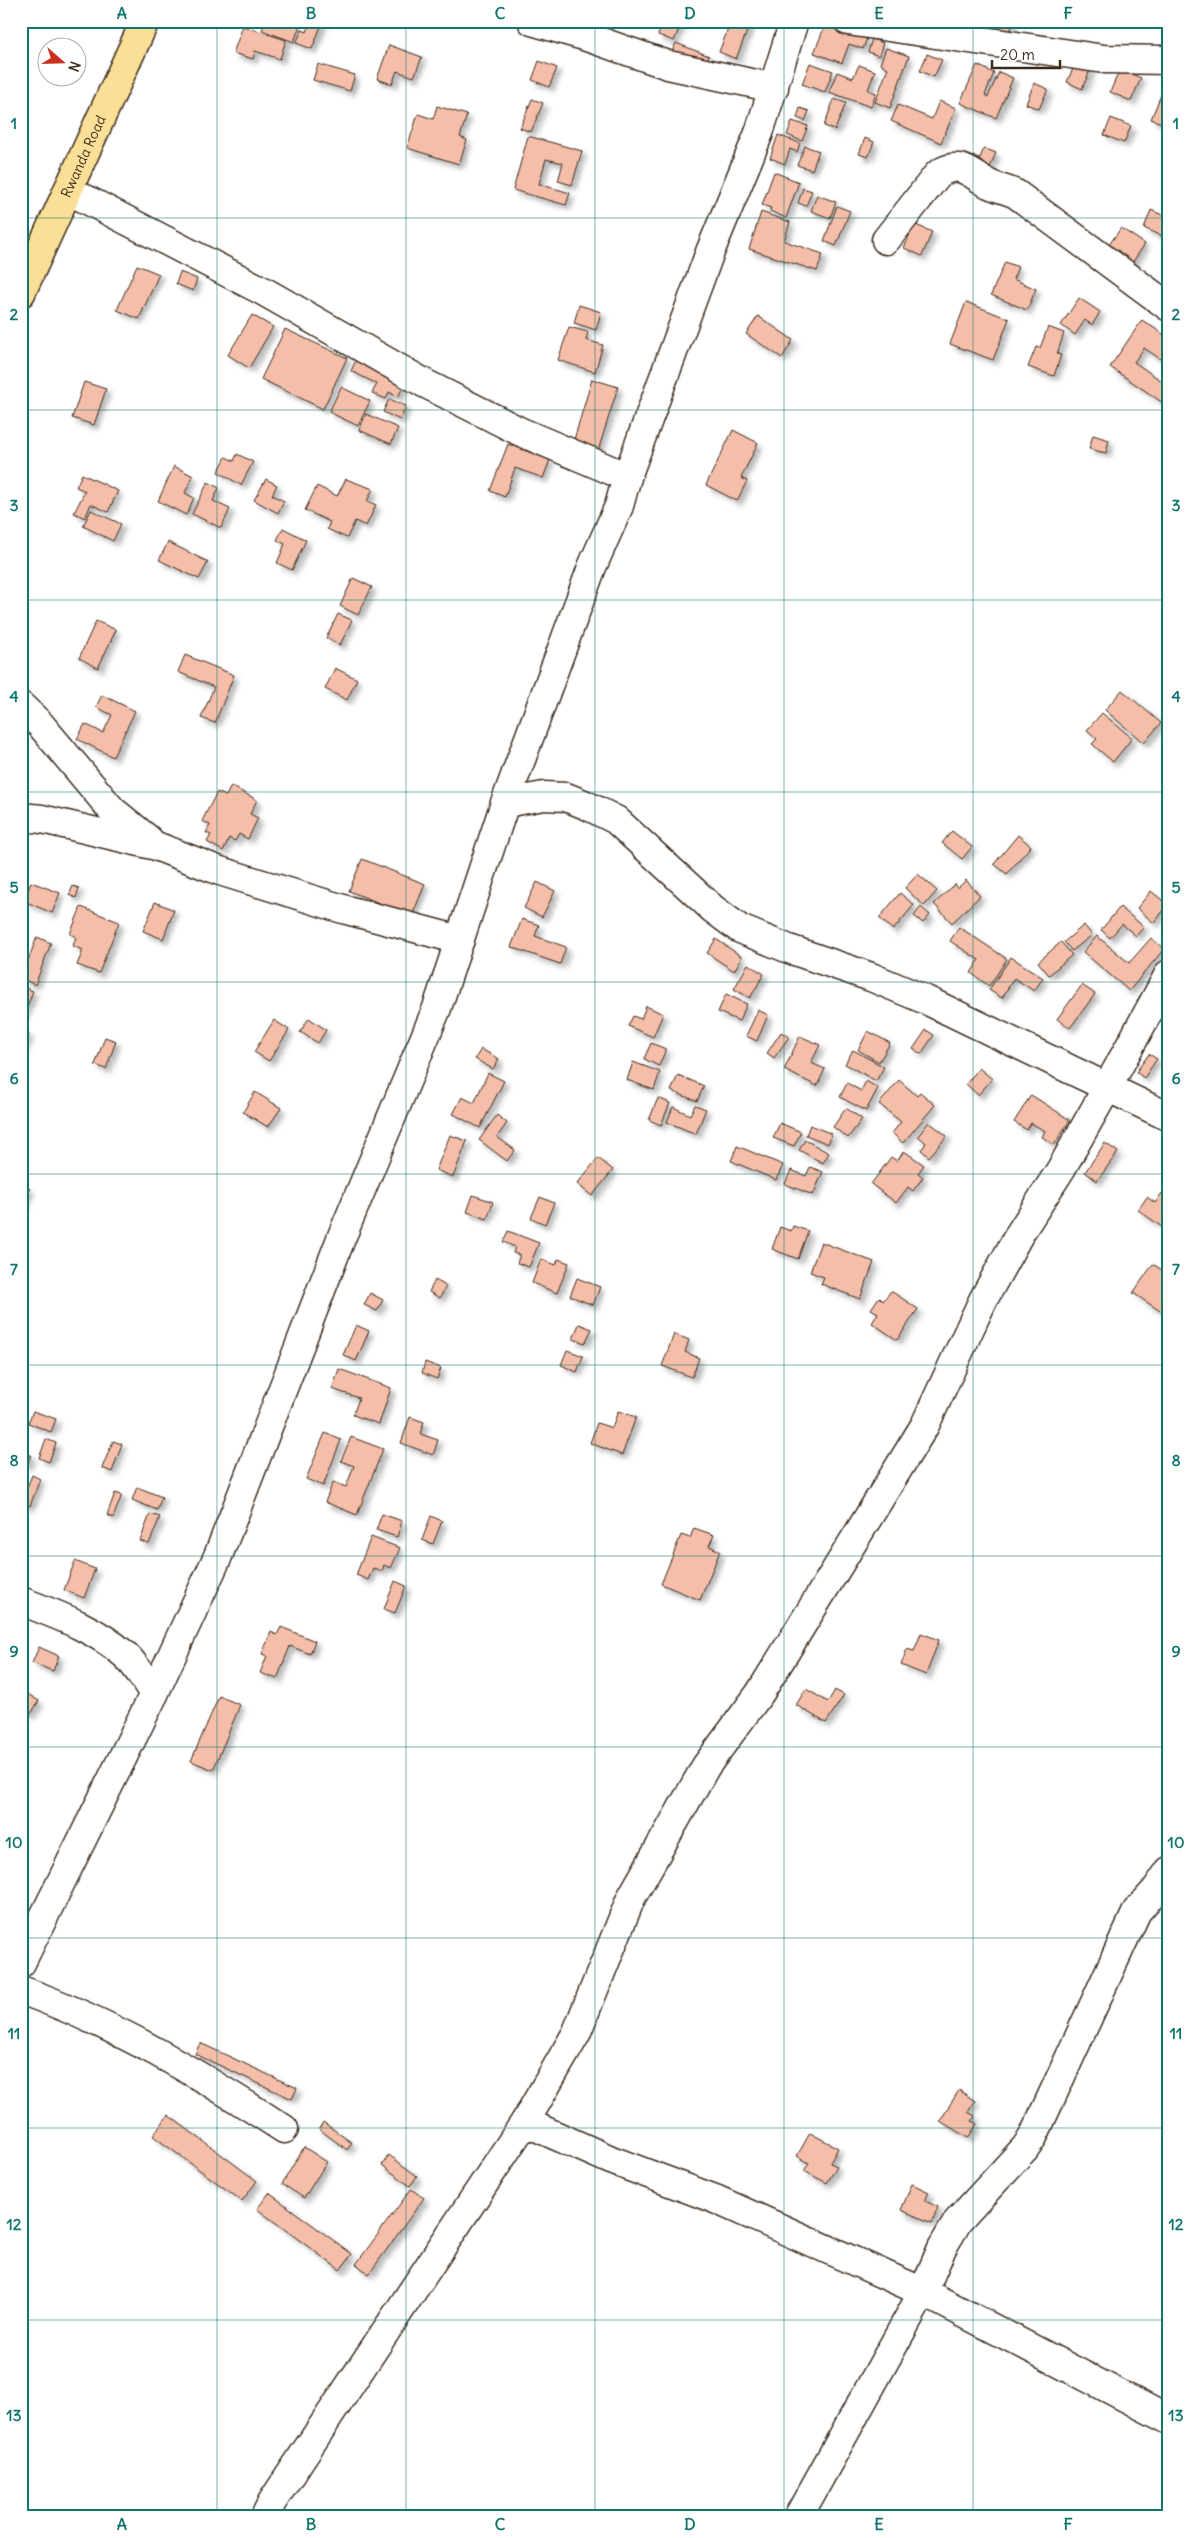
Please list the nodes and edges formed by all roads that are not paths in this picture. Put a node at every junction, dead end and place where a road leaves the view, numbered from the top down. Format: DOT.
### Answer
graph roads {
  1 [pos="145,21"];
  2 [pos="532,21"];
  3 [pos="794,21"];
  4 [pos="848,21"];
  5 [pos="1169,60"];
  6 [pos="774,88"];
  7 [pos="68,190"];
  8 [pos="886,240"];
  9 [pos="21,293"];
  10 [pos="1169,307"];
  11 [pos="628,477"];
  12 [pos="21,706"];
  13 [pos="504,803"];
  14 [pos="21,817"];
  15 [pos="156,846"];
  16 [pos="460,940"];
  17 [pos="1169,974"];
  18 [pos="1107,1088"];
  19 [pos="1169,1117"];
  20 [pos="21,1601"];
  21 [pos="154,1694"];
  22 [pos="1169,1871"];
  23 [pos="21,1964"];
  24 [pos="21,1990"];
  25 [pos="525,2122"];
  26 [pos="284,2129"];
  27 [pos="923,2292"];
  28 [pos="1169,2420"];
  29 [pos="265,2517"];
  30 [pos="798,2517"];
  1 -- 7 [label="highway, Rwanda Road"];
  2 -- 6 [label="street"];
  3 -- 6 [label="street"];
  4 -- 5 [label="street"];
  6 -- 11 [label="street"];
  7 -- 9 [label="highway, Rwanda Road"];
  7 -- 11 [label="street"];
  8 -- 10 [label="street"];
  11 -- 13 [label="street"];
  12 -- 15 [label="street"];
  13 -- 16 [label="street"];
  13 -- 18 [label="street"];
  14 -- 15 [label="street"];
  15 -- 16 [label="street"];
  16 -- 21 [label="street"];
  17 -- 18 [label="street"];
  18 -- 19 [label="street"];
  18 -- 25 [label="street"];
  20 -- 21 [label="street"];
  21 -- 23 [label="street"];
  22 -- 27 [label="street"];
  24 -- 26 [label="street"];
  25 -- 27 [label="street"];
  25 -- 29 [label="street"];
  27 -- 28 [label="street"];
  27 -- 30 [label="street"];
}
